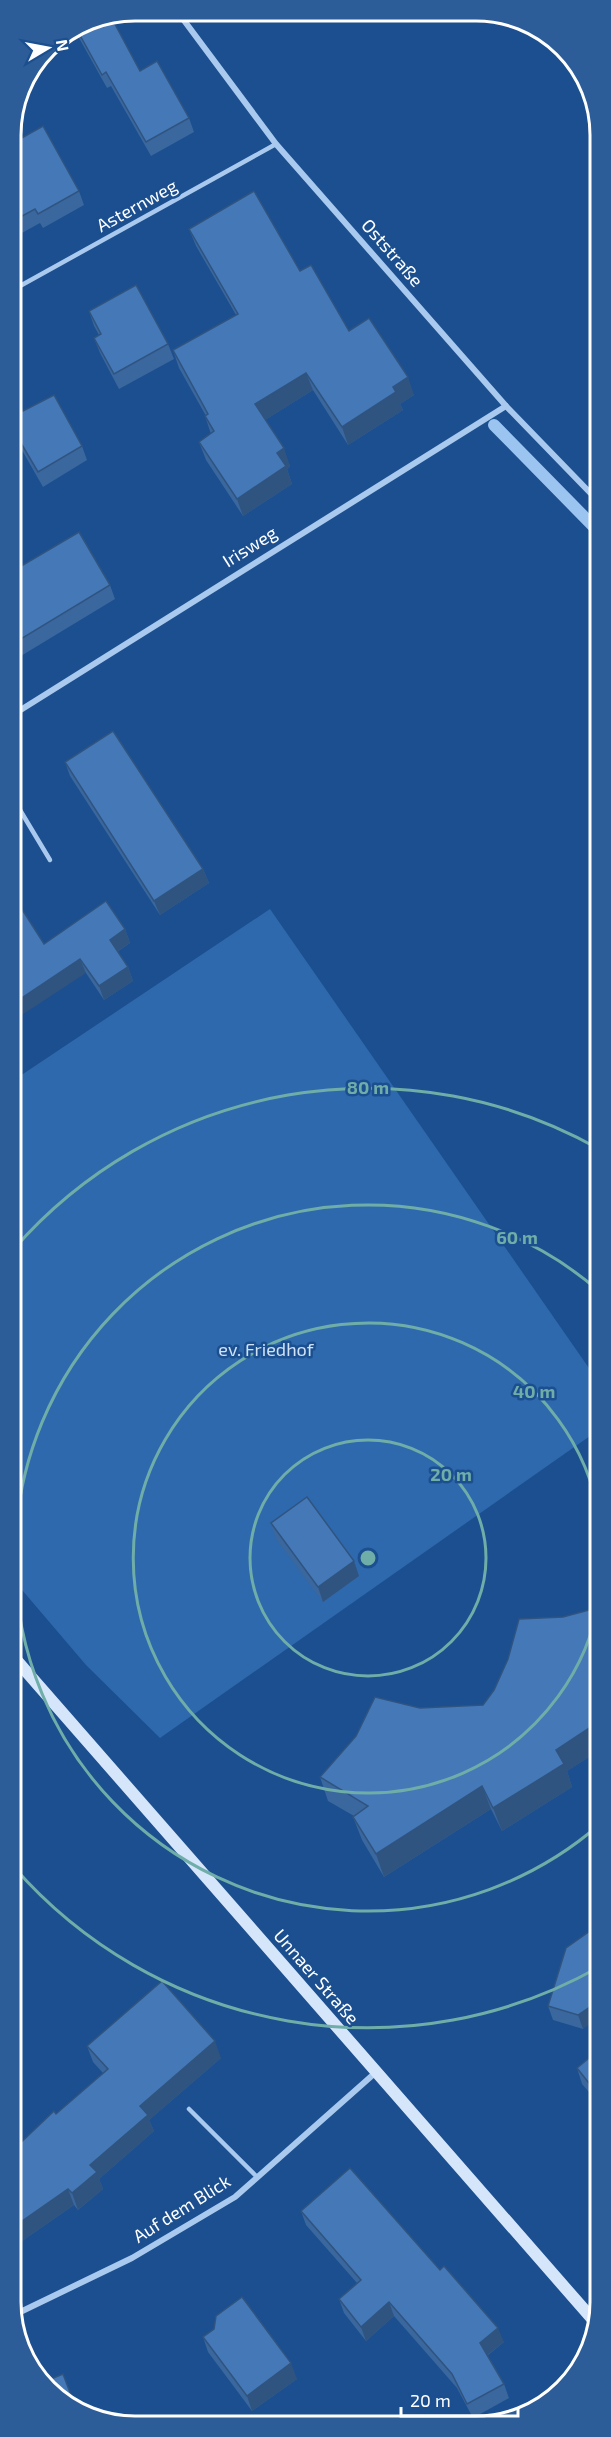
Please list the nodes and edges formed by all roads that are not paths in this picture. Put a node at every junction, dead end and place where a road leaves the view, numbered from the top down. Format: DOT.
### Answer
graph roads {
  1 [pos="184,21"];
  2 [pos="276,144"];
  3 [pos="21,285"];
  4 [pos="506,406"];
  5 [pos="590,493"];
  6 [pos="21,710"];
  7 [pos="21,812"];
  8 [pos="50,860"];
  9 [pos="21,1666"];
  10 [pos="375,2073"];
  11 [pos="189,2109"];
  12 [pos="257,2176"];
  13 [pos="22,2311"];
  14 [pos="589,2315"];
  1 -- 2 [label="street, Oststraße"];
  2 -- 3 [label="lane, Asternweg"];
  2 -- 4 [label="street, Oststraße"];
  4 -- 5 [label="street, Oststraße"];
  4 -- 6 [label="street, Irisweg"];
  7 -- 8 [label="lane"];
  9 -- 10 [label="main road, Unnaer Straße"];
  10 -- 12 [label="street, Auf dem Blick"];
  10 -- 14 [label="main road, Unnaer Straße"];
  11 -- 12 [label="lane"];
  12 -- 13 [label="street, Auf dem Blick"];
}
